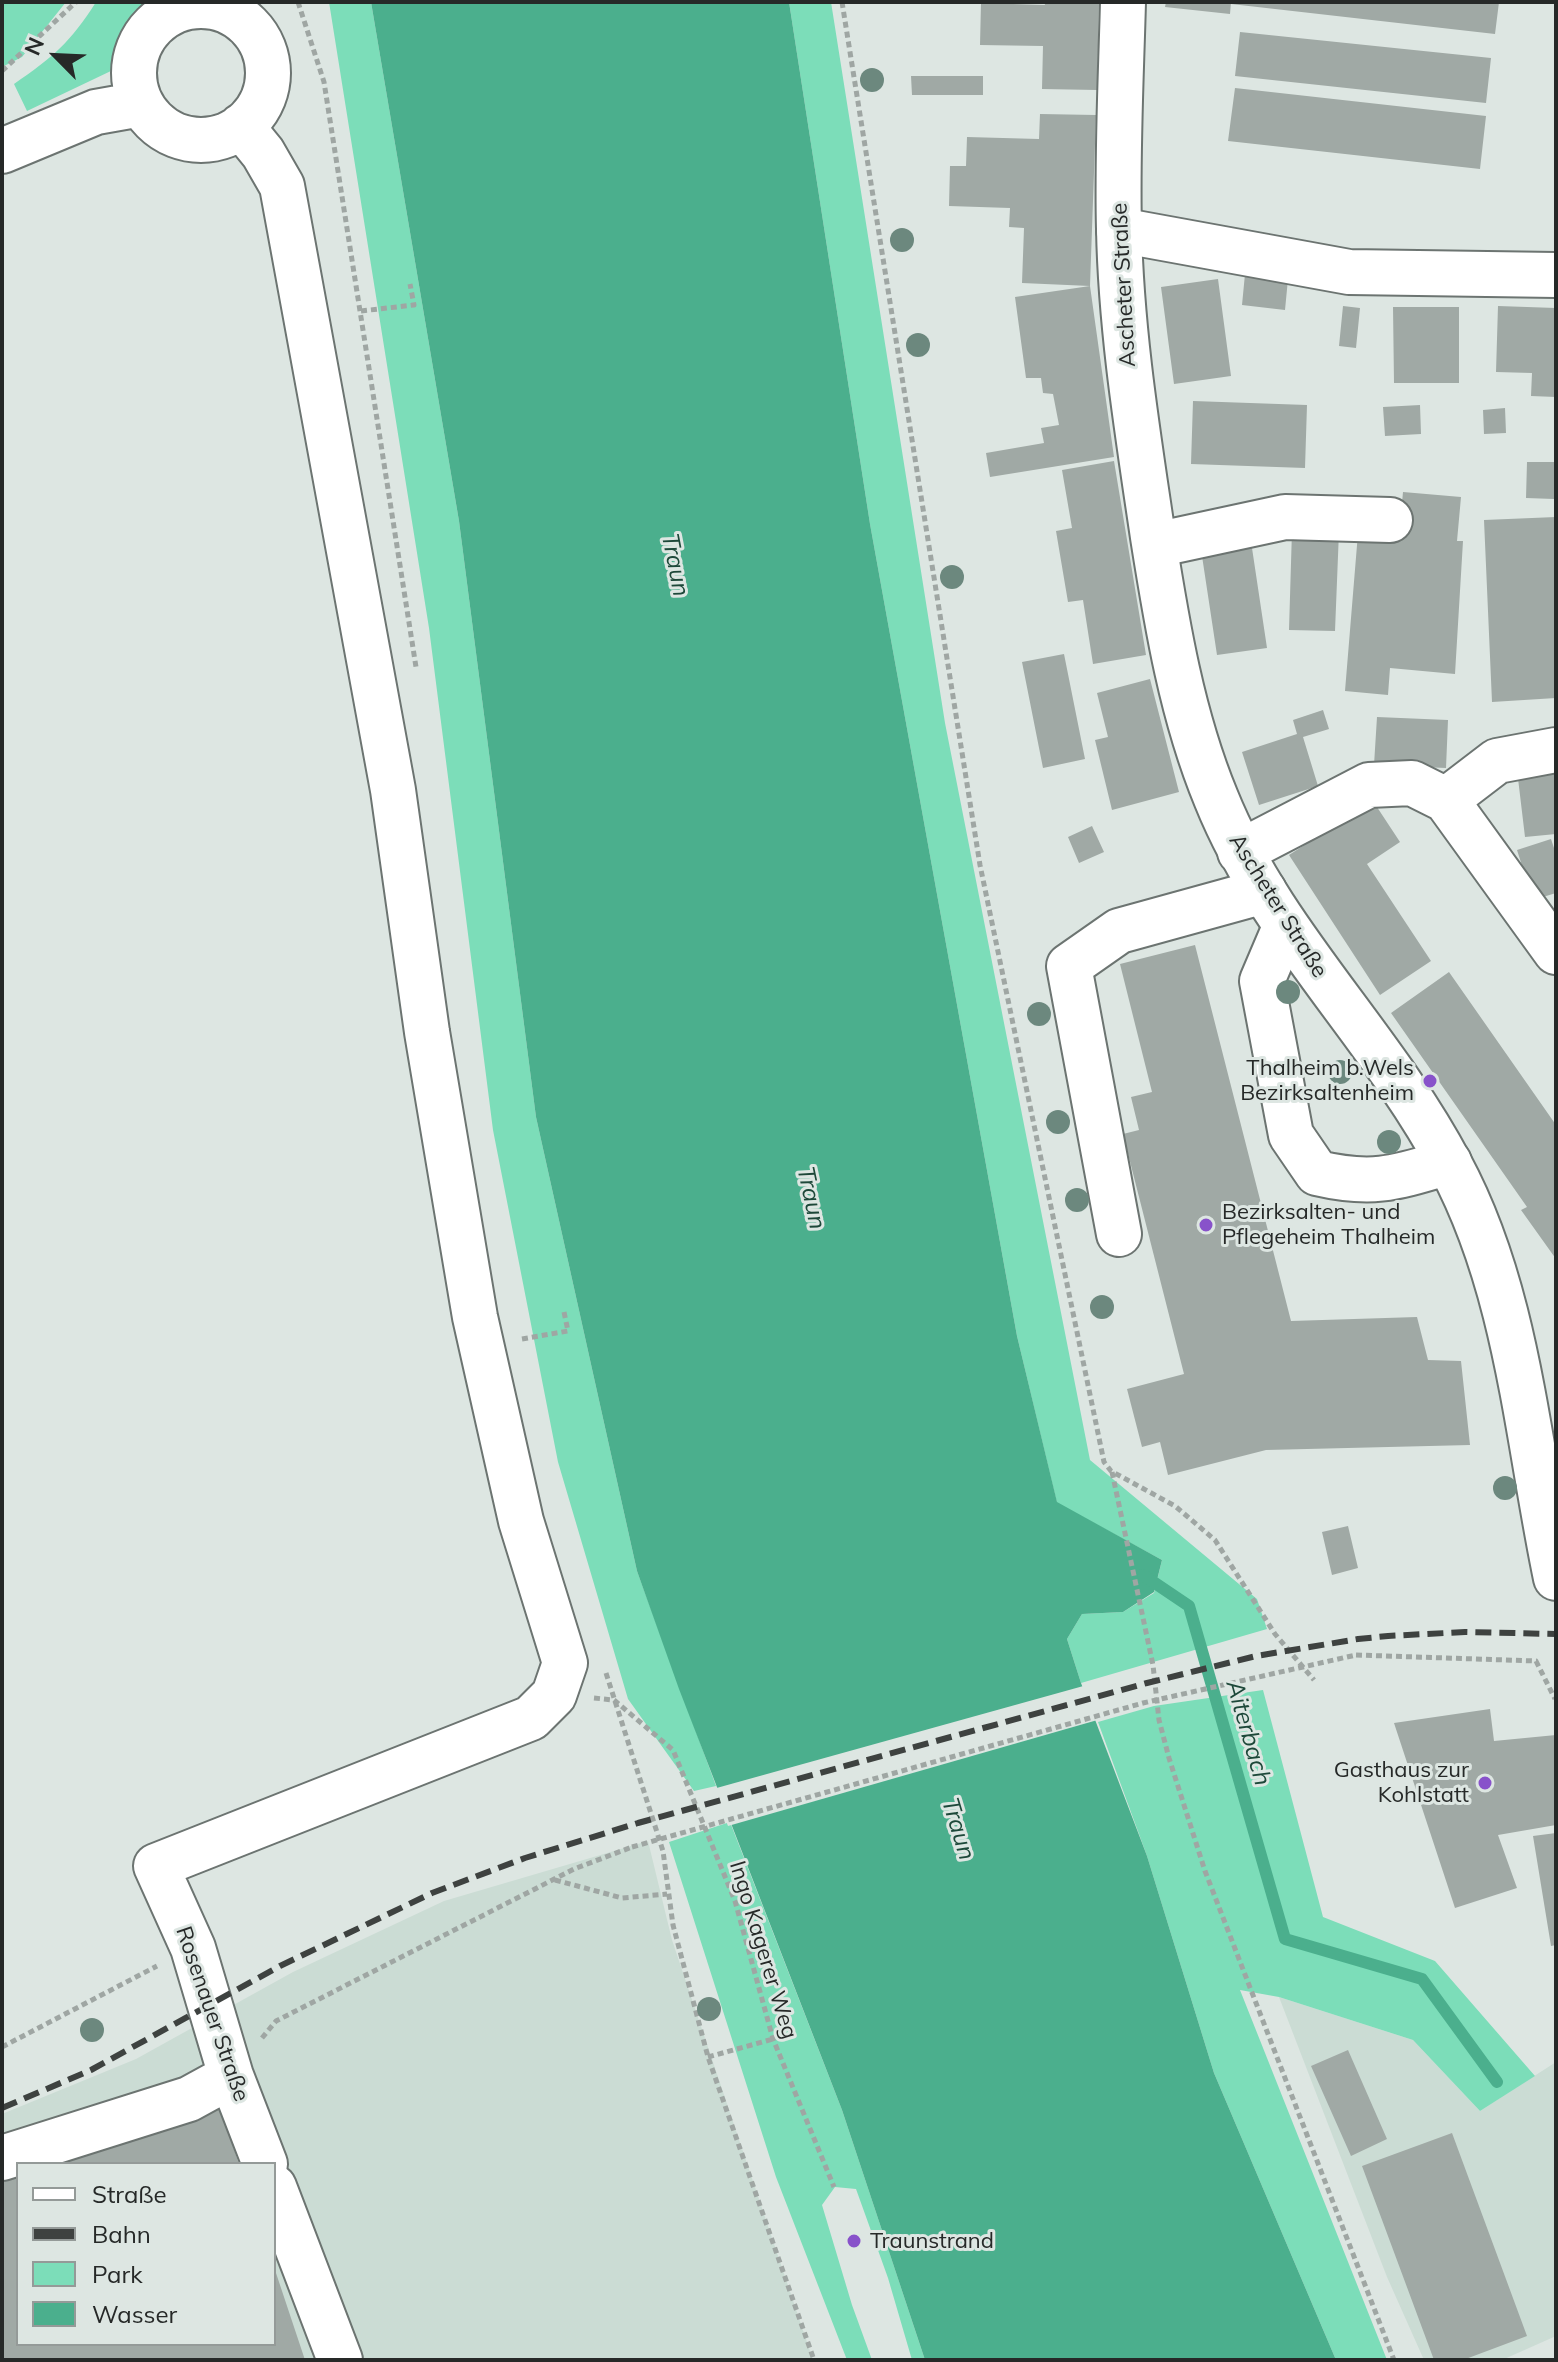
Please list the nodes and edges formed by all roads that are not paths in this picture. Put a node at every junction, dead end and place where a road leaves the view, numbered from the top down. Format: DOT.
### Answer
graph roads {
  1 [pos="1123,2"];
  2 [pos="207,4"];
  3 [pos="141,104"];
  4 [pos="241,126"];
  5 [pos="2,151"];
  6 [pos="1119,230"];
  7 [pos="1556,275"];
  8 [pos="1390,520"];
  9 [pos="1155,545"];
  10 [pos="1556,750"];
  11 [pos="1446,800"];
  12 [pos="1240,852"];
  13 [pos="1274,909"];
  14 [pos="1556,952"];
  15 [pos="1449,1162"];
  16 [pos="1119,1234"];
  17 [pos="1556,1578"];
  18 [pos="231,2076"];
  19 [pos="2,2158"];
  20 [pos="264,2162"];
  21 [pos="276,2192"];
  22 [pos="340,2360"];
  1 -- 6 [label="street, Ascheter Straße"];
  2 -- 3 [label="street"];
  2 -- 4 [label="street"];
  3 -- 4 [label="street"];
  3 -- 5 [label="street"];
  4 -- 18 [label="street, Rosenauer Straße"];
  6 -- 7 [label="street"];
  6 -- 9 [label="street, Ascheter Straße"];
  8 -- 9 [label="street"];
  9 -- 12 [label="street, Ascheter Straße"];
  10 -- 11 [label="street"];
  11 -- 12 [label="street"];
  11 -- 14 [label="street"];
  12 -- 13 [label="street, Ascheter Straße"];
  13 -- 15 [label="street, Ascheter Straße"];
  13 -- 15 [label="street"];
  13 -- 16 [label="street"];
  15 -- 17 [label="street, Ascheter Straße"];
  18 -- 19 [label="street"];
  18 -- 20 [label="street, Rosenauer Straße"];
  21 -- 22 [label="street"];
}
